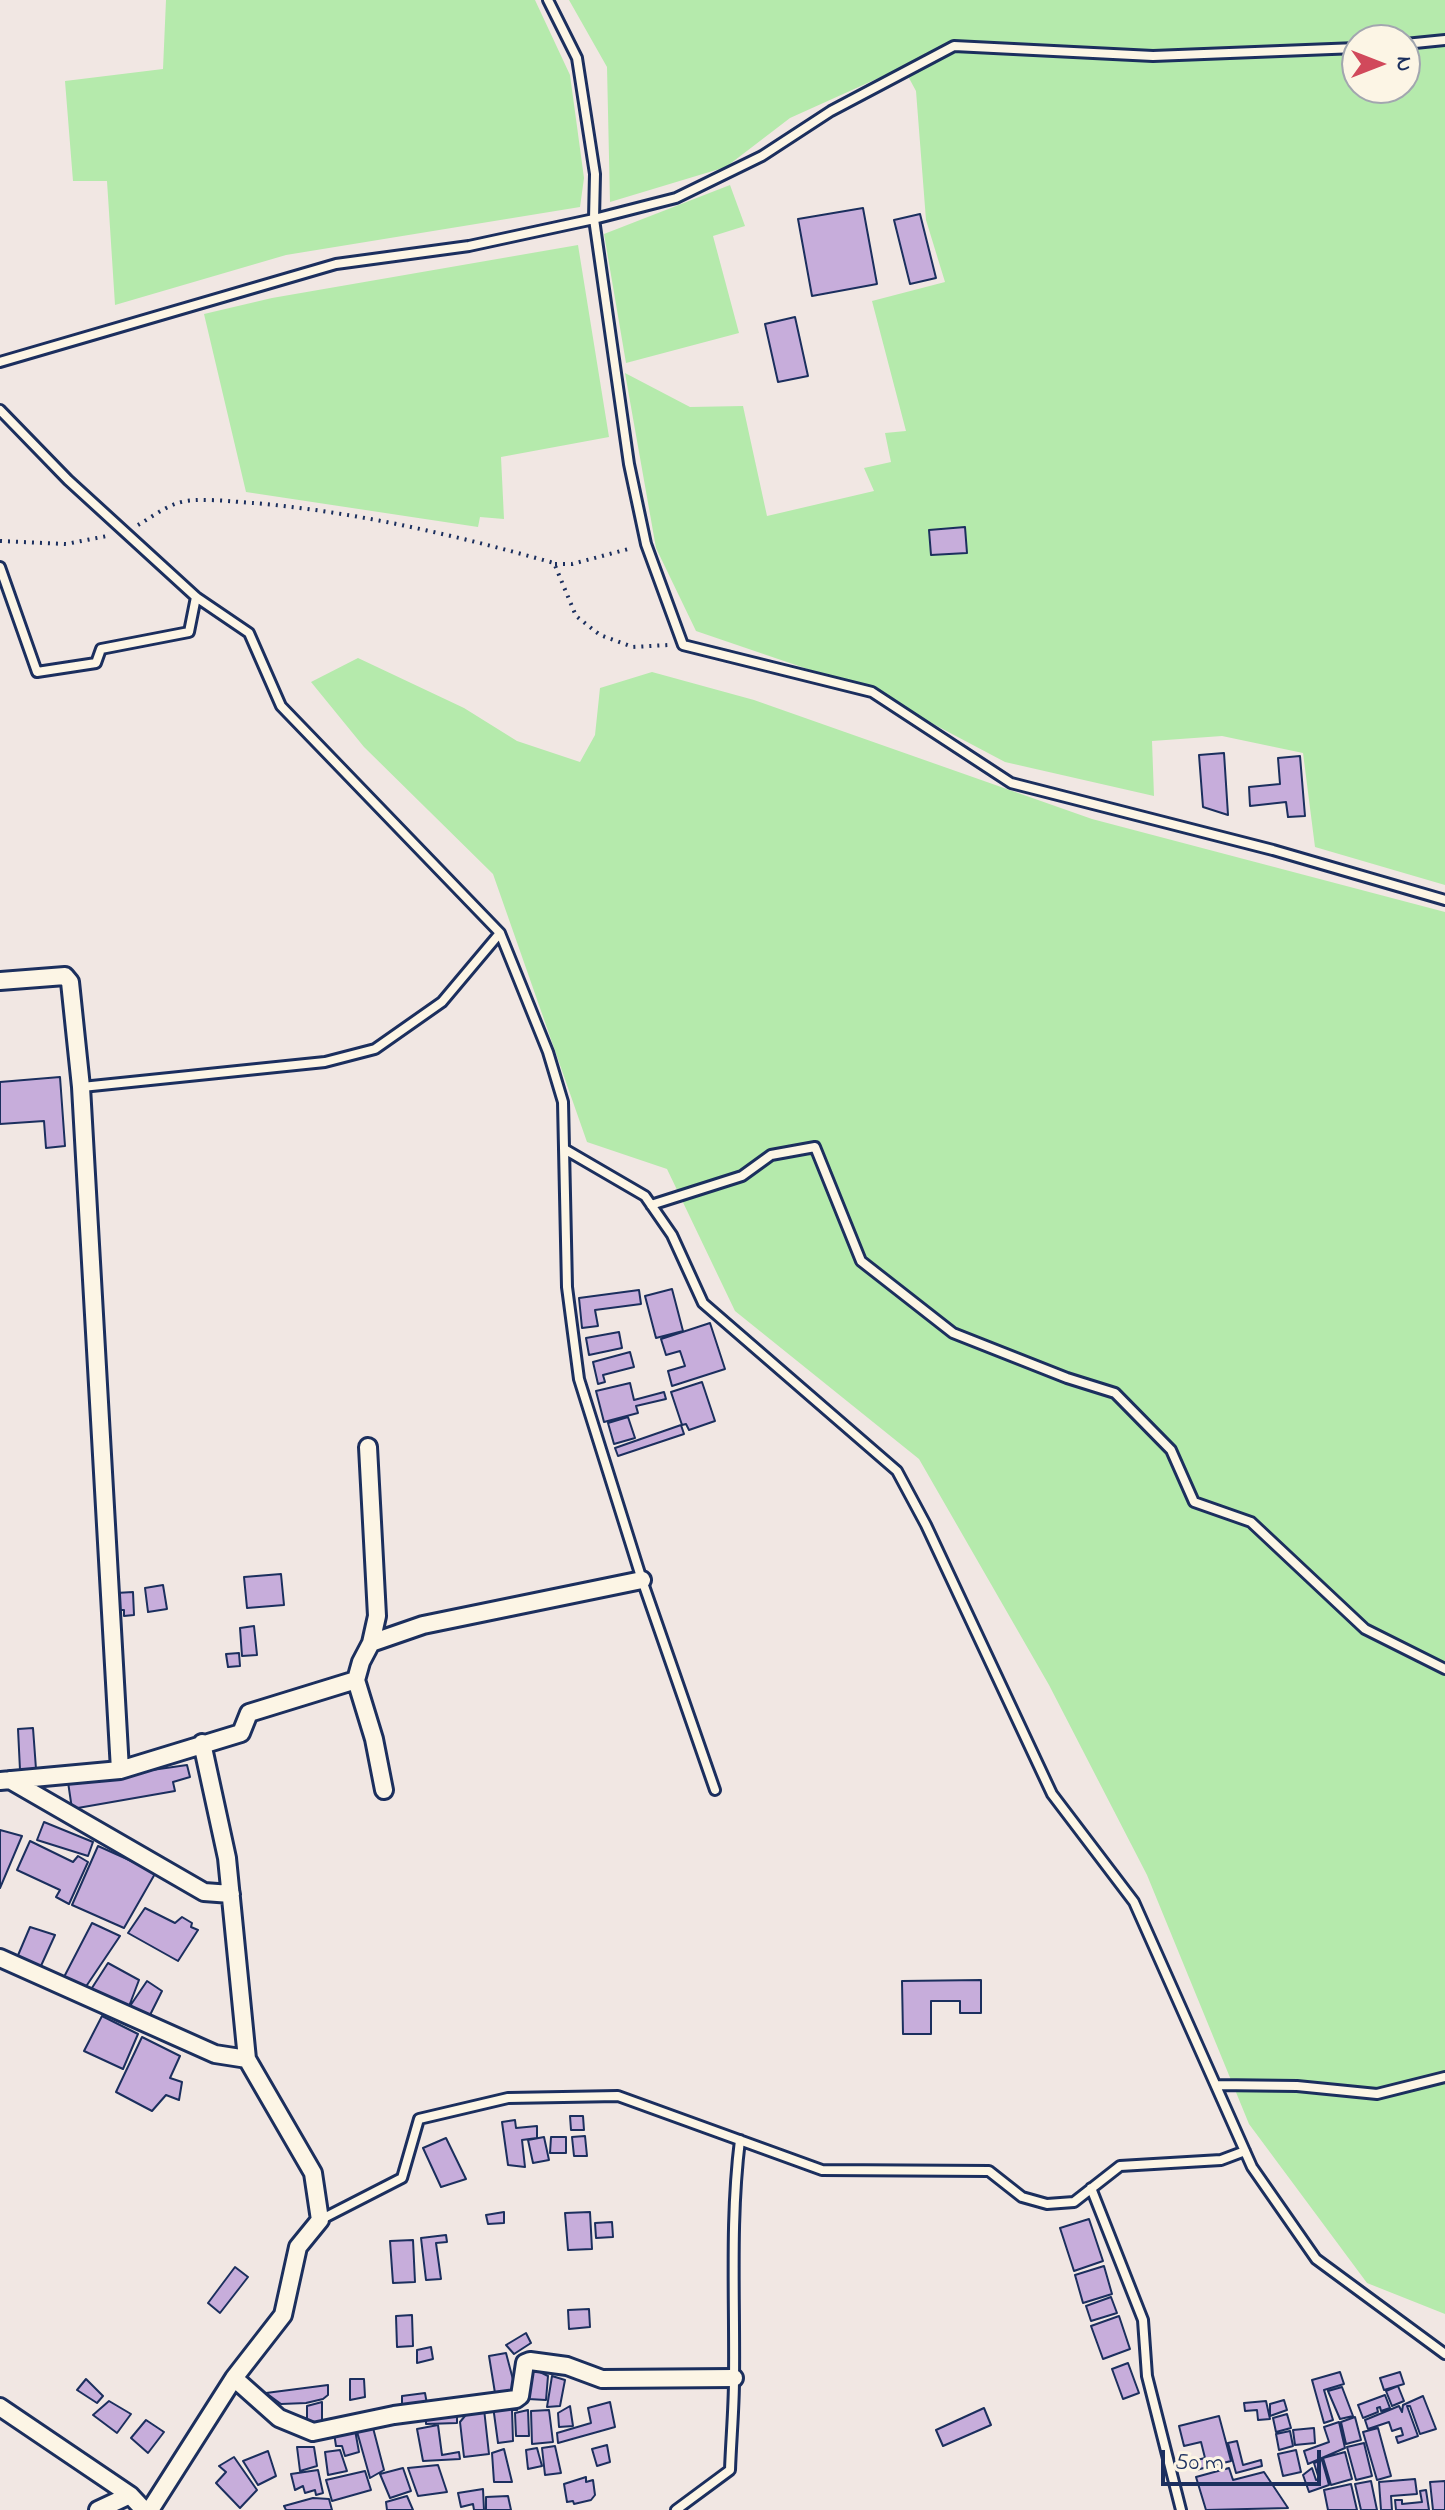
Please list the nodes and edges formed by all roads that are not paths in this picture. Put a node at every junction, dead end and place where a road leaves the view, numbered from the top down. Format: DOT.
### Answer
graph roads {
  1 [pos="548,0"];
  2 [pos="1445,40"];
  3 [pos="1421,42"];
  4 [pos="1341,49"];
  5 [pos="594,219"];
  6 [pos="0,362"];
  7 [pos="0,410"];
  8 [pos="0,567"];
  9 [pos="196,597"];
  10 [pos="1445,900"];
  11 [pos="500,933"];
  12 [pos="0,981"];
  13 [pos="81,1087"];
  14 [pos="566,1150"];
  15 [pos="651,1205"];
  16 [pos="368,1447"];
  17 [pos="642,1580"];
  18 [pos="371,1643"];
  19 [pos="1445,1669"];
  20 [pos="356,1680"];
  21 [pos="202,1743"];
  22 [pos="120,1770"];
  23 [pos="5,1781"];
  24 [pos="384,1790"];
  25 [pos="715,1790"];
  26 [pos="231,1894"];
  27 [pos="0,1958"];
  28 [pos="247,2059"];
  29 [pos="1445,2077"];
  30 [pos="1216,2085"];
  31 [pos="740,2140"];
  32 [pos="1245,2151"];
  33 [pos="1091,2188"];
  34 [pos="320,2220"];
  35 [pos="1445,2354"];
  36 [pos="234,2378"];
  37 [pos="734,2378"];
  38 [pos="0,2407"];
  39 [pos="130,2495"];
  40 [pos="98,2510"];
  41 [pos="147,2510"];
  42 [pos="676,2510"];
  43 [pos="1181,2510"];
  1 -- 5 [label="lane"];
  2 -- 3 [label="lane"];
  4 -- 5 [label="lane"];
  5 -- 6 [label="lane"];
  5 -- 10 [label="lane"];
  7 -- 9 [label="lane"];
  8 -- 9 [label="lane"];
  9 -- 11 [label="lane"];
  11 -- 13 [label="lane"];
  11 -- 14 [label="lane"];
  12 -- 13 [label="street"];
  13 -- 22 [label="street"];
  14 -- 15 [label="lane"];
  14 -- 17 [label="lane"];
  15 -- 19 [label="lane"];
  15 -- 30 [label="lane"];
  16 -- 18 [label="street"];
  17 -- 18 [label="street"];
  17 -- 25 [label="lane"];
  18 -- 20 [label="street"];
  20 -- 21 [label="street"];
  20 -- 24 [label="street"];
  21 -- 22 [label="street"];
  21 -- 26 [label="street"];
  22 -- 23 [label="street"];
  23 -- 26 [label="street"];
  26 -- 28 [label="street"];
  27 -- 28 [label="street"];
  28 -- 34 [label="street"];
  29 -- 30 [label="lane"];
  30 -- 32 [label="lane"];
  31 -- 33 [label="lane"];
  31 -- 34 [label="lane"];
  31 -- 37 [label="lane"];
  32 -- 33 [label="lane"];
  32 -- 35 [label="lane"];
  33 -- 43 [label="lane"];
  34 -- 36 [label="street"];
  36 -- 37 [label="street"];
  36 -- 41 [label="street"];
  37 -- 42 [label="lane"];
  38 -- 39 [label="street"];
  39 -- 40 [label="street"];
  39 -- 41 [label="street"];
}
